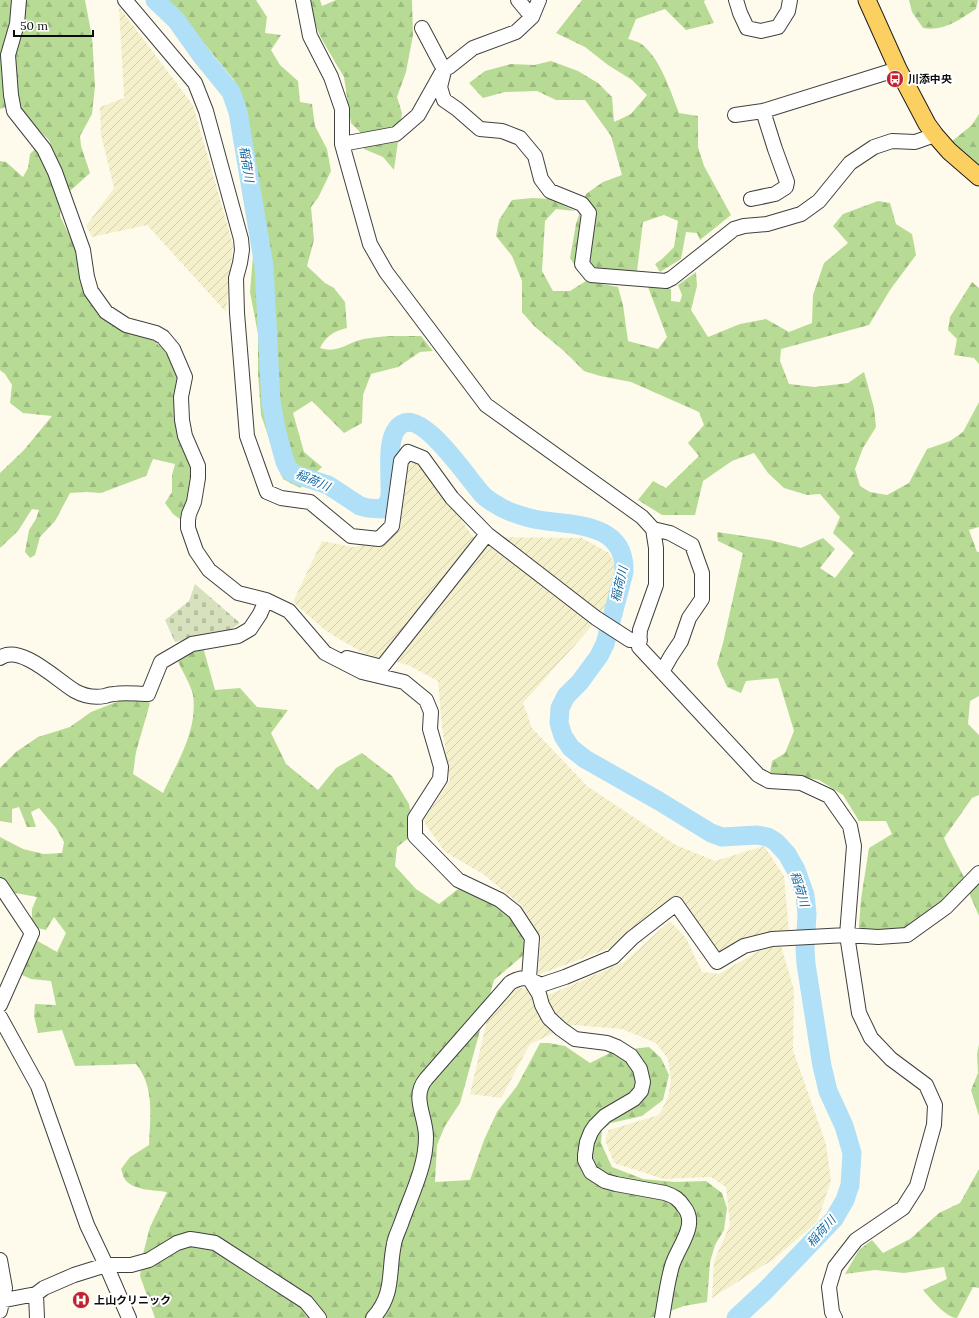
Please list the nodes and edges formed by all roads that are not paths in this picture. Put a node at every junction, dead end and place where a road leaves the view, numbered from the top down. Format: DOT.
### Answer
graph roads {
  1 [pos="19,0"];
  2 [pos="125,0"];
  3 [pos="303,0"];
  4 [pos="518,0"];
  5 [pos="539,0"];
  6 [pos="736,0"];
  7 [pos="790,0"];
  8 [pos="867,0"];
  9 [pos="532,16"];
  10 [pos="422,28"];
  11 [pos="444,67"];
  12 [pos="898,69"];
  13 [pos="763,111"];
  14 [pos="735,115"];
  15 [pos="935,135"];
  16 [pos="342,144"];
  17 [pos="979,177"];
  18 [pos="751,199"];
  19 [pos="652,529"];
  20 [pos="486,534"];
  21 [pos="266,600"];
  22 [pos="635,640"];
  23 [pos="325,653"];
  24 [pos="0,658"];
  25 [pos="382,667"];
  26 [pos="662,672"];
  27 [pos="404,682"];
  28 [pos="979,873"];
  29 [pos="0,884"];
  30 [pos="847,935"];
  31 [pos="528,978"];
  32 [pos="0,1005"];
  33 [pos="0,1017"];
  34 [pos="0,1260"];
  35 [pos="106,1265"];
  36 [pos="36,1294"];
  37 [pos="1,1304"];
  38 [pos="37,1318"];
  39 [pos="129,1318"];
  40 [pos="319,1318"];
  41 [pos="373,1318"];
  42 [pos="662,1318"];
  43 [pos="835,1318"];
  1 -- 21 [label="street"];
  2 -- 20 [label="street"];
  3 -- 16 [label="street"];
  4 -- 9 [label="street"];
  5 -- 9 [label="street"];
  6 -- 7 [label="street"];
  8 -- 12 [label="main road"];
  9 -- 11 [label="street"];
  10 -- 11 [label="street"];
  11 -- 15 [label="street"];
  11 -- 16 [label="street"];
  12 -- 13 [label="street"];
  12 -- 15 [label="main road"];
  13 -- 14 [label="street"];
  13 -- 18 [label="street"];
  15 -- 17 [label="main road"];
  16 -- 19 [label="street"];
  19 -- 22 [label="street"];
  19 -- 26 [label="street"];
  20 -- 22 [label="street"];
  20 -- 25 [label="street"];
  21 -- 23 [label="street"];
  21 -- 24 [label="street"];
  22 -- 26 [label="street"];
  23 -- 25 [label="street"];
  23 -- 27 [label="street"];
  25 -- 27 [label="street"];
  26 -- 30 [label="street"];
  27 -- 31 [label="street"];
  28 -- 30 [label="street"];
  29 -- 32 [label="street"];
  30 -- 31 [label="street"];
  30 -- 43 [label="street"];
  31 -- 41 [label="street"];
  31 -- 42 [label="street"];
  33 -- 35 [label="street"];
  34 -- 37 [label="street"];
  35 -- 36 [label="street"];
  35 -- 39 [label="street"];
  35 -- 40 [label="street"];
  36 -- 37 [label="street"];
  36 -- 38 [label="street"];
}
